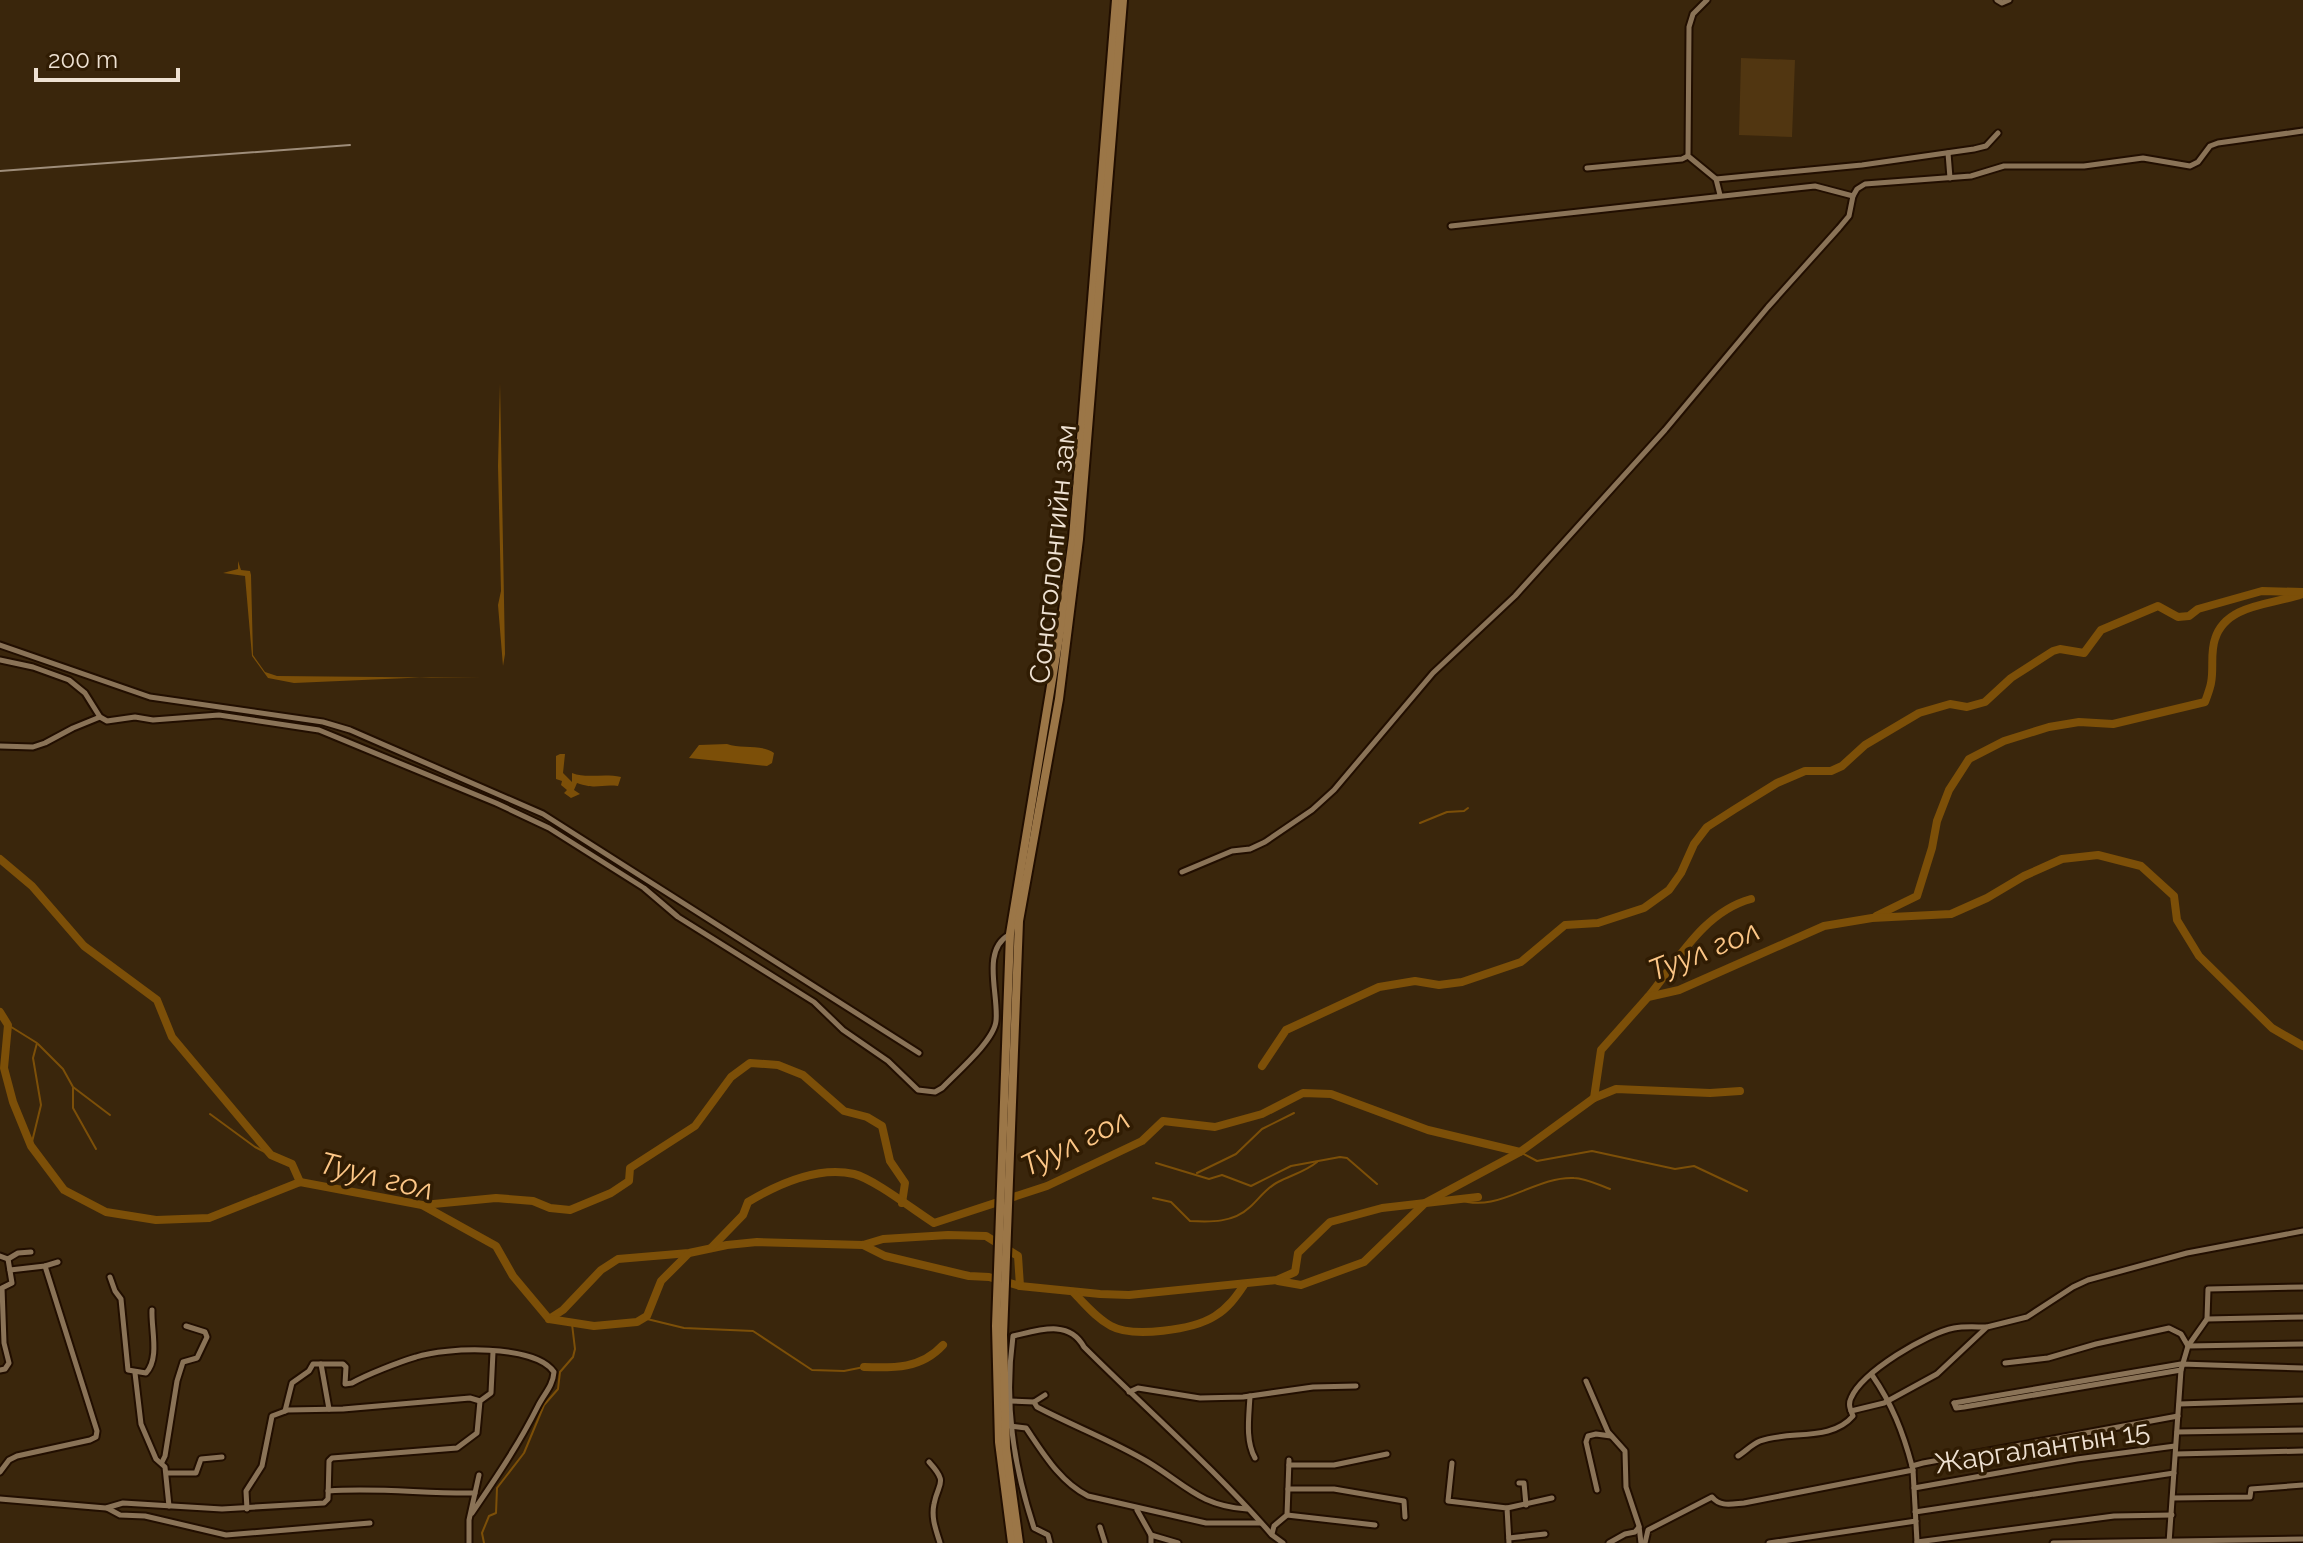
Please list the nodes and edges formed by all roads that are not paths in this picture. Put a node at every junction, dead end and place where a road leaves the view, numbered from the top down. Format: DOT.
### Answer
graph roads {
  1 [pos="1116,0"];
  2 [pos="1123,0"];
  3 [pos="1707,0"];
  4 [pos="1997,0"];
  5 [pos="2009,0"];
  6 [pos="2303,131"];
  7 [pos="1998,133"];
  8 [pos="1948,153"];
  9 [pos="1688,156"];
  10 [pos="1587,168"];
  11 [pos="1950,178"];
  12 [pos="1716,179"];
  13 [pos="1720,195"];
  14 [pos="1853,196"];
  15 [pos="1451,226"];
  16 [pos="0,645"];
  17 [pos="0,660"];
  18 [pos="100,717"];
  19 [pos="0,746"];
  20 [pos="1182,872"];
  21 [pos="1010,934"];
  22 [pos="919,1053"];
  23 [pos="1008,1110"];
  24 [pos="2303,1231"];
  25 [pos="31,1252"];
  26 [pos="0,1256"];
  27 [pos="8,1259"];
  28 [pos="58,1262"];
  29 [pos="45,1266"];
  30 [pos="10,1270"];
  31 [pos="110,1277"];
  32 [pos="2303,1287"];
  33 [pos="1,1294"];
  34 [pos="152,1310"];
  35 [pos="2303,1317"];
  36 [pos="2207,1319"];
  37 [pos="1000,1324"];
  38 [pos="186,1326"];
  39 [pos="1987,1327"];
  40 [pos="2303,1344"];
  41 [pos="2188,1346"];
  42 [pos="493,1352"];
  43 [pos="2005,1363"];
  44 [pos="321,1364"];
  45 [pos="2181,1367"];
  46 [pos="2303,1368"];
  47 [pos="0,1370"];
  48 [pos="135,1373"];
  49 [pos="1872,1375"];
  50 [pos="1586,1381"];
  51 [pos="1356,1386"];
  52 [pos="2065,1387"];
  53 [pos="1129,1392"];
  54 [pos="1045,1395"];
  55 [pos="1250,1396"];
  56 [pos="1889,1400"];
  57 [pos="2303,1400"];
  58 [pos="480,1401"];
  59 [pos="1034,1402"];
  60 [pos="1007,1404"];
  61 [pos="2179,1404"];
  62 [pos="329,1409"];
  63 [pos="285,1411"];
  64 [pos="1851,1411"];
  65 [pos="2178,1416"];
  66 [pos="1007,1426"];
  67 [pos="2303,1430"];
  68 [pos="2177,1432"];
  69 [pos="1612,1436"];
  70 [pos="2175,1446"];
  71 [pos="2303,1451"];
  72 [pos="1387,1454"];
  73 [pos="2176,1454"];
  74 [pos="1738,1456"];
  75 [pos="222,1457"];
  76 [pos="1255,1458"];
  77 [pos="162,1462"];
  78 [pos="929,1462"];
  79 [pos="1452,1463"];
  80 [pos="1912,1468"];
  81 [pos="0,1472"];
  82 [pos="167,1473"];
  83 [pos="2174,1473"];
  84 [pos="479,1475"];
  85 [pos="1519,1483"];
  86 [pos="2303,1485"];
  87 [pos="1011,1488"];
  88 [pos="1914,1488"];
  89 [pos="1021,1489"];
  90 [pos="1288,1489"];
  91 [pos="1597,1490"];
  92 [pos="328,1491"];
  93 [pos="475,1493"];
  94 [pos="1552,1498"];
  95 [pos="2173,1498"];
  96 [pos="0,1499"];
  97 [pos="1526,1505"];
  98 [pos="169,1506"];
  99 [pos="106,1508"];
  100 [pos="1507,1508"];
  101 [pos="247,1509"];
  102 [pos="1137,1509"];
  103 [pos="1248,1509"];
  104 [pos="1915,1512"];
  105 [pos="472,1513"];
  106 [pos="1287,1515"];
  107 [pos="2172,1515"];
  108 [pos="1405,1517"];
  109 [pos="1916,1521"];
  110 [pos="370,1523"];
  111 [pos="1262,1523"];
  112 [pos="1375,1525"];
  113 [pos="1639,1526"];
  114 [pos="1100,1527"];
  115 [pos="1545,1534"];
  116 [pos="1151,1535"];
  117 [pos="1272,1535"];
  118 [pos="2303,1539"];
  119 [pos="1509,1540"];
  120 [pos="2169,1541"];
  121 [pos="1917,1542"];
  122 [pos="469,1543"];
  123 [pos="940,1543"];
  124 [pos="1012,1543"];
  125 [pos="1019,1543"];
  126 [pos="1050,1543"];
  127 [pos="1105,1543"];
  128 [pos="1151,1543"];
  129 [pos="1178,1543"];
  130 [pos="1283,1543"];
  131 [pos="1609,1543"];
  132 [pos="1643,1543"];
  133 [pos="1769,1543"];
  134 [pos="2053,1543"];
  1 -- 21 [label="main road, Сонсголонгийн зам"];
  2 -- 23 [label="main road, Сонсголонгийн зам"];
  3 -- 9 [label="street"];
  4 -- 5 [label="street"];
  6 -- 11 [label="street"];
  7 -- 8 [label="street"];
  8 -- 11 [label="street"];
  8 -- 12 [label="street"];
  9 -- 10 [label="street"];
  9 -- 12 [label="street"];
  11 -- 14 [label="street"];
  12 -- 13 [label="street"];
  13 -- 14 [label="street"];
  13 -- 15 [label="street"];
  14 -- 20 [label="street"];
  16 -- 22 [label="street"];
  17 -- 18 [label="street"];
  18 -- 19 [label="street"];
  18 -- 21 [label="street"];
  21 -- 23 [label="main road, Сонсголонгийн зам"];
  23 -- 37 [label="main road"];
  24 -- 39 [label="street"];
  25 -- 27 [label="street"];
  26 -- 27 [label="street"];
  27 -- 30 [label="street"];
  28 -- 29 [label="street"];
  29 -- 30 [label="street"];
  29 -- 81 [label="street"];
  30 -- 33 [label="street"];
  31 -- 48 [label="street"];
  32 -- 36 [label="street"];
  33 -- 47 [label="street"];
  34 -- 48 [label="street"];
  35 -- 36 [label="street"];
  36 -- 41 [label="street"];
  37 -- 60 [label="main road"];
  37 -- 124 [label="main road"];
  38 -- 77 [label="street"];
  39 -- 49 [label="street"];
  39 -- 56 [label="street"];
  40 -- 41 [label="street"];
  41 -- 43 [label="street"];
  41 -- 45 [label="street"];
  42 -- 44 [label="street"];
  42 -- 58 [label="street"];
  42 -- 105 [label="street"];
  44 -- 62 [label="street"];
  44 -- 63 [label="street"];
  45 -- 46 [label="street"];
  45 -- 52 [label="street"];
  45 -- 61 [label="street"];
  48 -- 77 [label="street"];
  49 -- 56 [label="street"];
  49 -- 64 [label="street"];
  50 -- 69 [label="street"];
  51 -- 55 [label="street"];
  52 -- 52 [label="street"];
  53 -- 55 [label="street"];
  53 -- 60 [label="street"];
  53 -- 103 [label="street"];
  54 -- 59 [label="street"];
  55 -- 76 [label="street"];
  56 -- 64 [label="street"];
  56 -- 80 [label="street"];
  57 -- 61 [label="street"];
  58 -- 62 [label="street"];
  58 -- 92 [label="street"];
  59 -- 60 [label="street"];
  59 -- 103 [label="street"];
  60 -- 66 [label="main road"];
  61 -- 65 [label="street"];
  62 -- 63 [label="street"];
  63 -- 101 [label="street"];
  64 -- 74 [label="street"];
  65 -- 68 [label="street"];
  65 -- 80 [label="street"];
  66 -- 87 [label="main road"];
  66 -- 89 [label="street"];
  66 -- 102 [label="street"];
  67 -- 68 [label="street"];
  68 -- 70 [label="street"];
  69 -- 91 [label="street"];
  69 -- 113 [label="street"];
  70 -- 73 [label="street"];
  70 -- 88 [label="street, Жаргалантын 15"];
  71 -- 73 [label="street"];
  72 -- 90 [label="street"];
  73 -- 83 [label="street"];
  75 -- 82 [label="street"];
  77 -- 82 [label="street"];
  78 -- 123 [label="street"];
  79 -- 100 [label="street"];
  80 -- 88 [label="street"];
  80 -- 132 [label="street"];
  82 -- 98 [label="street"];
  83 -- 95 [label="street"];
  83 -- 104 [label="street"];
  84 -- 93 [label="street"];
  85 -- 97 [label="street"];
  86 -- 95 [label="street"];
  87 -- 89 [label="street"];
  87 -- 125 [label="main road"];
  88 -- 104 [label="street"];
  89 -- 126 [label="street"];
  90 -- 106 [label="street"];
  90 -- 108 [label="street"];
  92 -- 93 [label="street"];
  92 -- 101 [label="street"];
  93 -- 105 [label="street"];
  94 -- 97 [label="street"];
  95 -- 107 [label="street"];
  96 -- 99 [label="street"];
  97 -- 100 [label="street"];
  98 -- 99 [label="street"];
  98 -- 101 [label="street"];
  99 -- 110 [label="street"];
  100 -- 119 [label="street"];
  102 -- 111 [label="street"];
  102 -- 116 [label="street"];
  103 -- 111 [label="street"];
  104 -- 109 [label="street"];
  105 -- 122 [label="street"];
  106 -- 112 [label="street"];
  106 -- 117 [label="street"];
  107 -- 120 [label="street"];
  107 -- 121 [label="street"];
  109 -- 121 [label="street"];
  109 -- 133 [label="street"];
  111 -- 117 [label="street"];
  113 -- 131 [label="street"];
  113 -- 132 [label="street"];
  114 -- 127 [label="street"];
  115 -- 119 [label="street"];
  116 -- 128 [label="street"];
  116 -- 129 [label="street"];
  117 -- 130 [label="street"];
  118 -- 120 [label="street"];
  120 -- 134 [label="street"];
}
